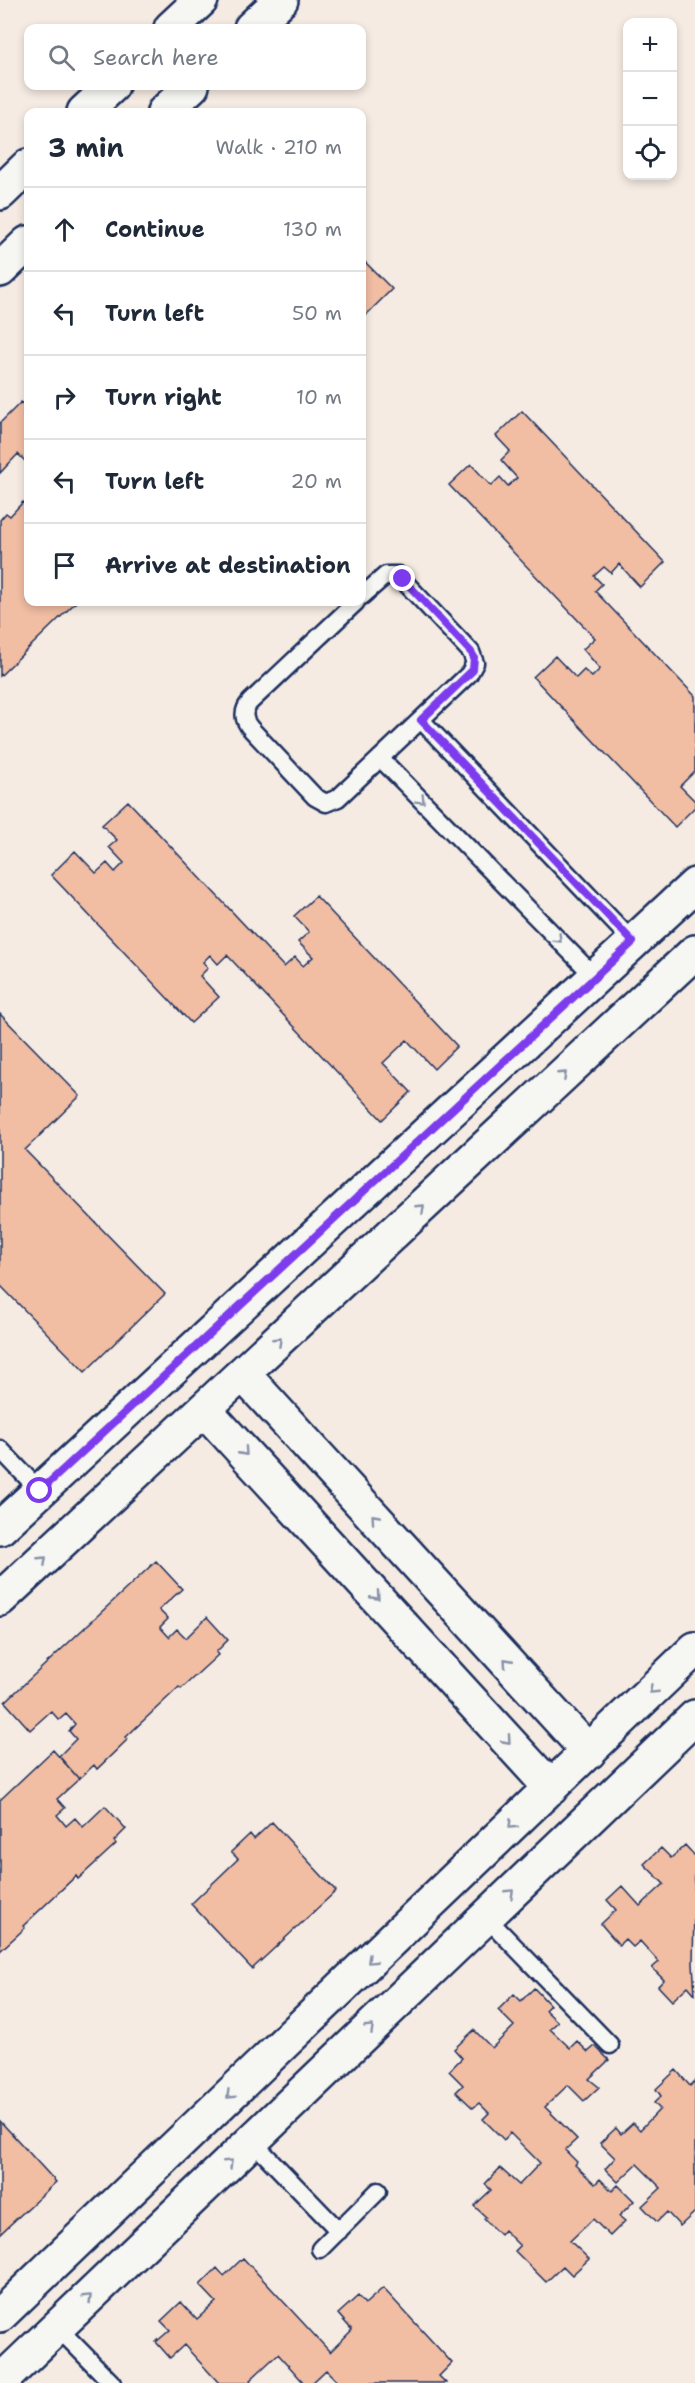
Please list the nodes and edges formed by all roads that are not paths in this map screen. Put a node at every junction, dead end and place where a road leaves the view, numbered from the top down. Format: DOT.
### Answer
graph roads {
  1 [pos="201,0"];
  2 [pos="281,0"];
  3 [pos="175,24"];
  4 [pos="255,24"];
  5 [pos="108,90"];
  6 [pos="188,90"];
  7 [pos="88,108"];
  8 [pos="168,108"];
  9 [pos="24,170"];
  10 [pos="0,193"];
  11 [pos="24,247"];
  12 [pos="0,270"];
  13 [pos="366,592"];
  14 [pos="352,606"];
  15 [pos="421,720"];
  16 [pos="380,758"];
  17 [pos="695,885"];
  18 [pos="633,942"];
  19 [pos="695,952"];
  20 [pos="596,977"];
  21 [pos="243,1374"];
  22 [pos="204,1409"];
  23 [pos="0,1449"];
  24 [pos="40,1491"];
  25 [pos="0,1528"];
  26 [pos="0,1599"];
  27 [pos="695,1649"];
  28 [pos="695,1717"];
  29 [pos="589,1752"];
  30 [pos="551,1788"];
  31 [pos="486,1917"];
  32 [pos="610,2045"];
  33 [pos="252,2141"];
  34 [pos="378,2191"];
  35 [pos="339,2231"];
  36 [pos="320,2249"];
  37 [pos="24,2292"];
  38 [pos="0,2315"];
  39 [pos="57,2327"];
  40 [pos="0,2382"];
  41 [pos="112,2383"];
  1 -- 3 [label="street"];
  2 -- 4 [label="street"];
  5 -- 7 [label="street"];
  6 -- 8 [label="street"];
  9 -- 10 [label="street"];
  11 -- 12 [label="street"];
  13 -- 15 [label="lane"];
  14 -- 16 [label="lane"];
  15 -- 16 [label="lane"];
  15 -- 18 [label="lane"];
  16 -- 20 [label="lane, one-way"];
  17 -- 18 [label="street"];
  18 -- 20 [label="street"];
  21 -- 19 [label="street, one-way"];
  20 -- 24 [label="street"];
  21 -- 22 [label="street"];
  29 -- 21 [label="street, one-way"];
  26 -- 22 [label="street, one-way"];
  22 -- 30 [label="street, one-way"];
  23 -- 24 [label="lane"];
  24 -- 25 [label="street"];
  27 -- 29 [label="street, one-way"];
  31 -- 28 [label="street, one-way"];
  29 -- 30 [label="street"];
  30 -- 37 [label="street, one-way"];
  31 -- 32 [label="lane"];
  33 -- 31 [label="street, one-way"];
  33 -- 35 [label="lane"];
  39 -- 33 [label="street, one-way"];
  34 -- 35 [label="lane"];
  35 -- 36 [label="lane"];
  37 -- 38 [label="street"];
  37 -- 39 [label="street"];
  39 -- 40 [label="street"];
  39 -- 41 [label="lane"];
}
